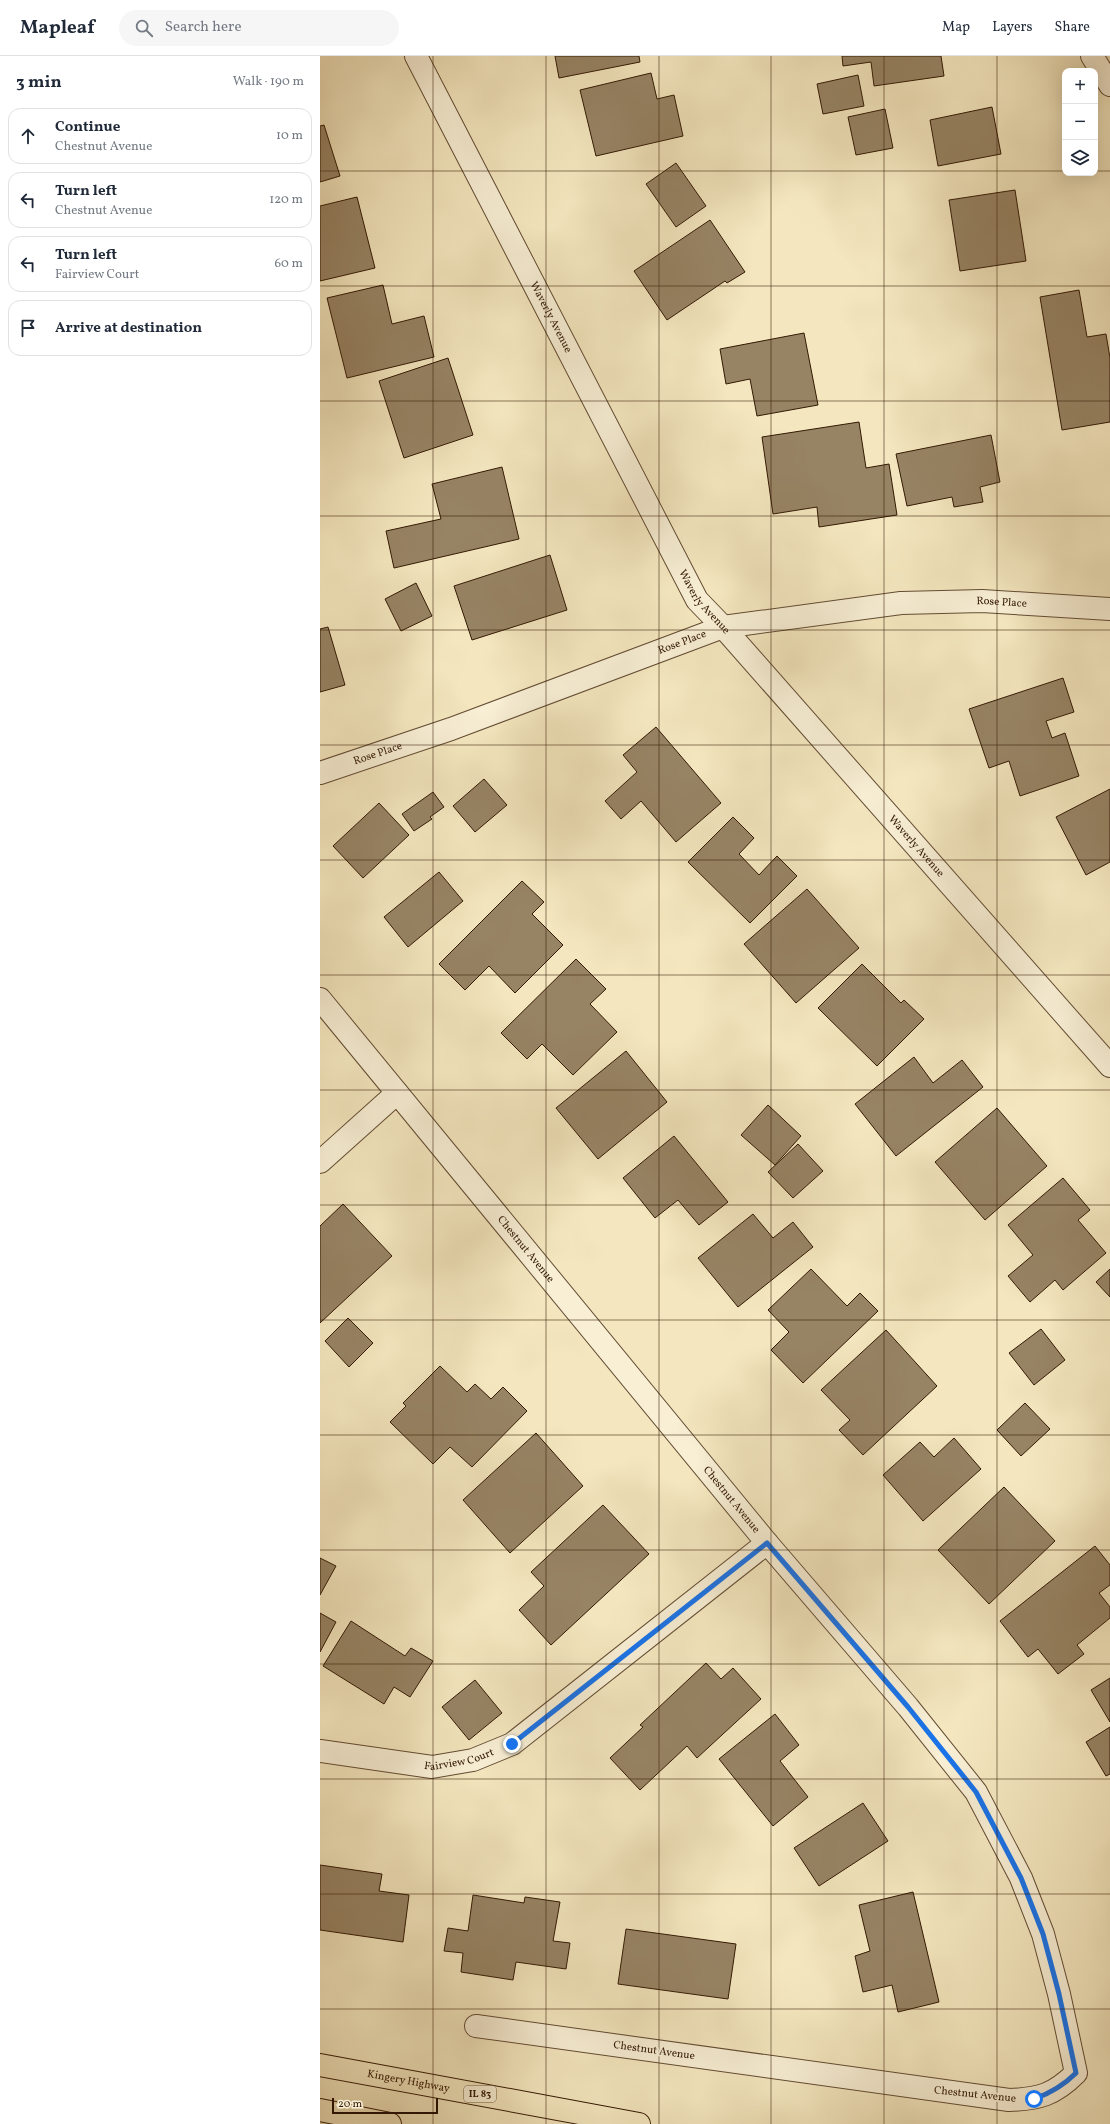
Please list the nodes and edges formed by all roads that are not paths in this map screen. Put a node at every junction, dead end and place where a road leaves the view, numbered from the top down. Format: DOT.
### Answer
graph roads {
  1 [pos="416,56"];
  2 [pos="1092,56"];
  3 [pos="1110,85"];
  4 [pos="1110,609"];
  5 [pos="724,627"];
  6 [pos="320,773"];
  7 [pos="320,999"];
  8 [pos="1110,1066"];
  9 [pos="397,1093"];
  10 [pos="320,1162"];
  11 [pos="767,1543"];
  12 [pos="320,1751"];
  13 [pos="476,2026"];
  14 [pos="320,2065"];
  15 [pos="320,2110"];
  16 [pos="390,2124"];
  17 [pos="639,2124"];
  1 -- 5 [label="street, Waverly Avenue"];
  2 -- 3 [label="street"];
  4 -- 5 [label="street, Rose Place"];
  5 -- 6 [label="street, Rose Place"];
  5 -- 8 [label="street, Waverly Avenue"];
  7 -- 9 [label="street, Chestnut Avenue"];
  9 -- 10 [label="street"];
  9 -- 11 [label="street, Chestnut Avenue"];
  11 -- 12 [label="street, Fairview Court"];
  11 -- 13 [label="street, Chestnut Avenue"];
  14 -- 17 [label="highway, Kingery Highway / IL 83"];
  15 -- 16 [label="highway"];
}
